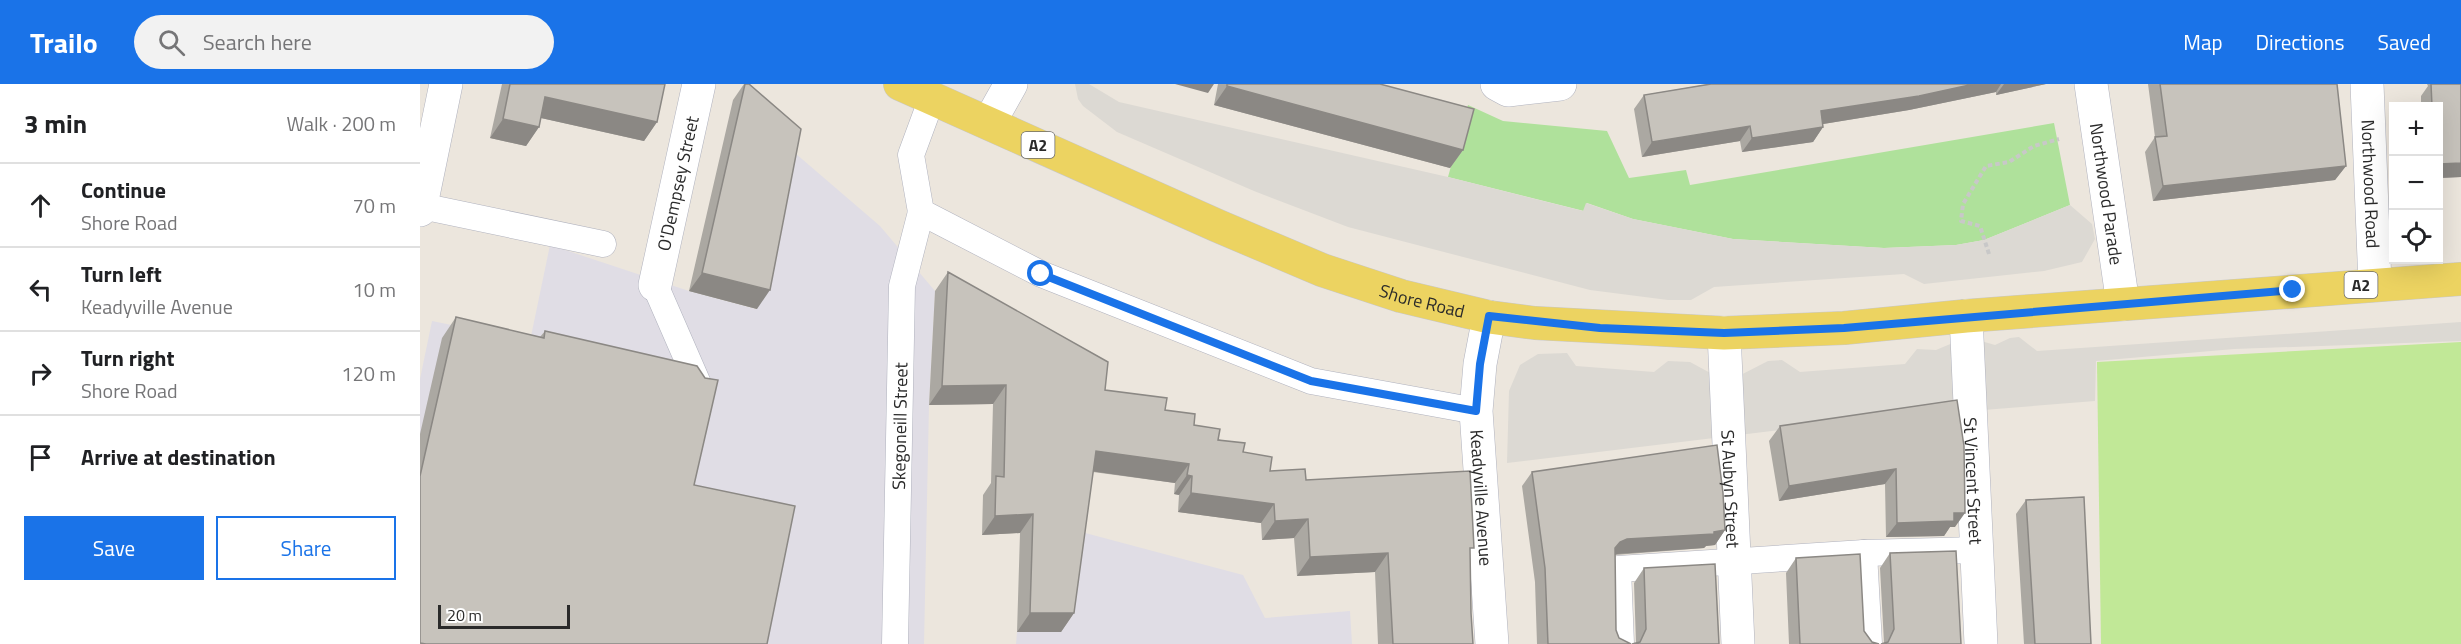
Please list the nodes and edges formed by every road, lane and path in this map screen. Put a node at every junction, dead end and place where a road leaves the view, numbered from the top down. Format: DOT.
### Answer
graph roads {
  1 [pos="446,84"];
  2 [pos="699,84"];
  3 [pos="900,84"];
  4 [pos="1011,84"];
  5 [pos="1497,84"];
  6 [pos="1560,84"];
  7 [pos="2091,84"];
  8 [pos="2367,84"];
  9 [pos="932,98"];
  10 [pos="989,123"];
  11 [pos="2069,138"];
  12 [pos="420,208"];
  13 [pos="921,212"];
  14 [pos="603,244"];
  15 [pos="1989,254"];
  16 [pos="2461,279"];
  17 [pos="2375,284"];
  18 [pos="655,285"];
  19 [pos="2123,304"];
  20 [pos="1489,316"];
  21 [pos="1966,316"];
  22 [pos="1724,333"];
  23 [pos="699,386"];
  24 [pos="1476,411"];
  25 [pos="1977,550"];
  26 [pos="1864,553"];
  27 [pos="1735,561"];
  28 [pos="895,644"];
  29 [pos="1492,644"];
  30 [pos="1621,644"];
  31 [pos="1738,644"];
  32 [pos="1869,644"];
  33 [pos="1982,644"];
  1 -- 12 [label="street"];
  2 -- 18 [label="street, O'Dempsey Street"];
  3 -- 9 [label="main road, A2"];
  4 -- 10 [label="street"];
  5 -- 6 [label="street"];
  7 -- 19 [label="street, Northwood Parade"];
  8 -- 17 [label="street, Northwood Road"];
  9 -- 10 [label="main road, A2"];
  9 -- 13 [label="lane"];
  10 -- 20 [label="main road, Shore Road / A2"];
  11 -- 15 [label="path"];
  12 -- 14 [label="lane"];
  13 -- 24 [label="lane"];
  13 -- 28 [label="lane, Skegoneill Street"];
  16 -- 17 [label="main road, Shore Road / A2"];
  17 -- 19 [label="main road, Shore Road / A2"];
  18 -- 23 [label="lane"];
  19 -- 21 [label="main road, Shore Road / A2"];
  20 -- 22 [label="main road, Shore Road / A2"];
  20 -- 24 [label="street, Keadyville Avenue"];
  21 -- 22 [label="main road, Shore Road / A2"];
  21 -- 25 [label="street, St Vincent Street"];
  22 -- 27 [label="street, St Aubyn Street"];
  24 -- 29 [label="street, Keadyville Avenue"];
  25 -- 26 [label="lane"];
  25 -- 33 [label="street, St Vincent Street"];
  26 -- 27 [label="lane"];
  26 -- 32 [label="lane"];
  27 -- 30 [label="lane"];
  27 -- 31 [label="street, St Aubyn Street"];
}
